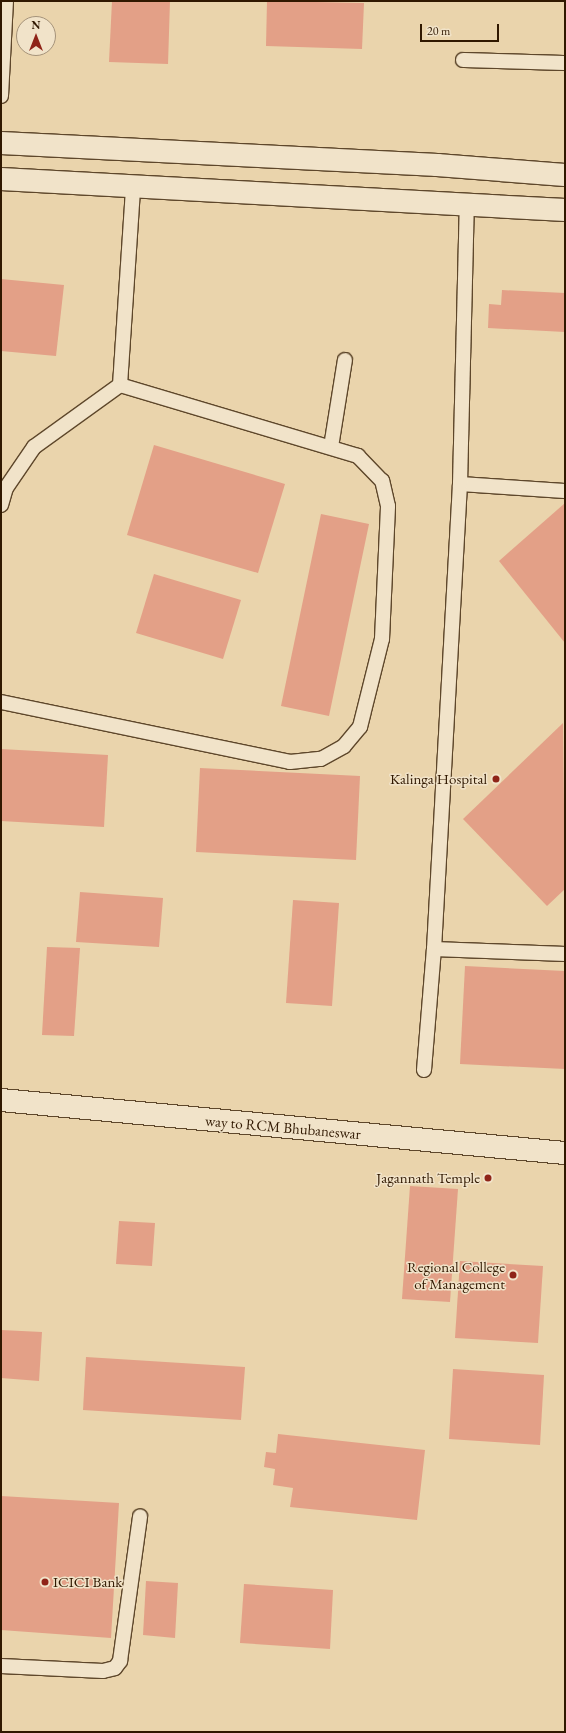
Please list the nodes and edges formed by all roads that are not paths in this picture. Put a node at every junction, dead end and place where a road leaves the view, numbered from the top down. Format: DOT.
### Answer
graph roads {
  1 [pos="6,1"];
  2 [pos="463,60"];
  3 [pos="565,63"];
  4 [pos="1,96"];
  5 [pos="1,143"];
  6 [pos="565,175"];
  7 [pos="1,179"];
  8 [pos="133,188"];
  9 [pos="468,207"];
  10 [pos="565,210"];
  11 [pos="345,360"];
  12 [pos="120,385"];
  13 [pos="331,447"];
  14 [pos="460,484"];
  15 [pos="565,491"];
  16 [pos="1,505"];
  17 [pos="1,702"];
  18 [pos="434,949"];
  19 [pos="565,954"];
  20 [pos="424,1070"];
  21 [pos="1,1100"];
  22 [pos="565,1153"];
  23 [pos="140,1516"];
  24 [pos="1,1666"];
  1 -- 4 [label="lane"];
  2 -- 3 [label="lane"];
  5 -- 6 [label="street"];
  7 -- 8 [label="street"];
  8 -- 9 [label="street"];
  8 -- 12 [label="lane"];
  9 -- 10 [label="street"];
  9 -- 14 [label="lane"];
  11 -- 13 [label="lane"];
  12 -- 13 [label="lane"];
  12 -- 16 [label="lane"];
  13 -- 17 [label="lane"];
  14 -- 15 [label="lane"];
  14 -- 18 [label="lane"];
  18 -- 19 [label="lane"];
  18 -- 20 [label="lane"];
  21 -- 22 [label="street, way to RCM Bhubaneswar"];
  23 -- 24 [label="lane"];
}
